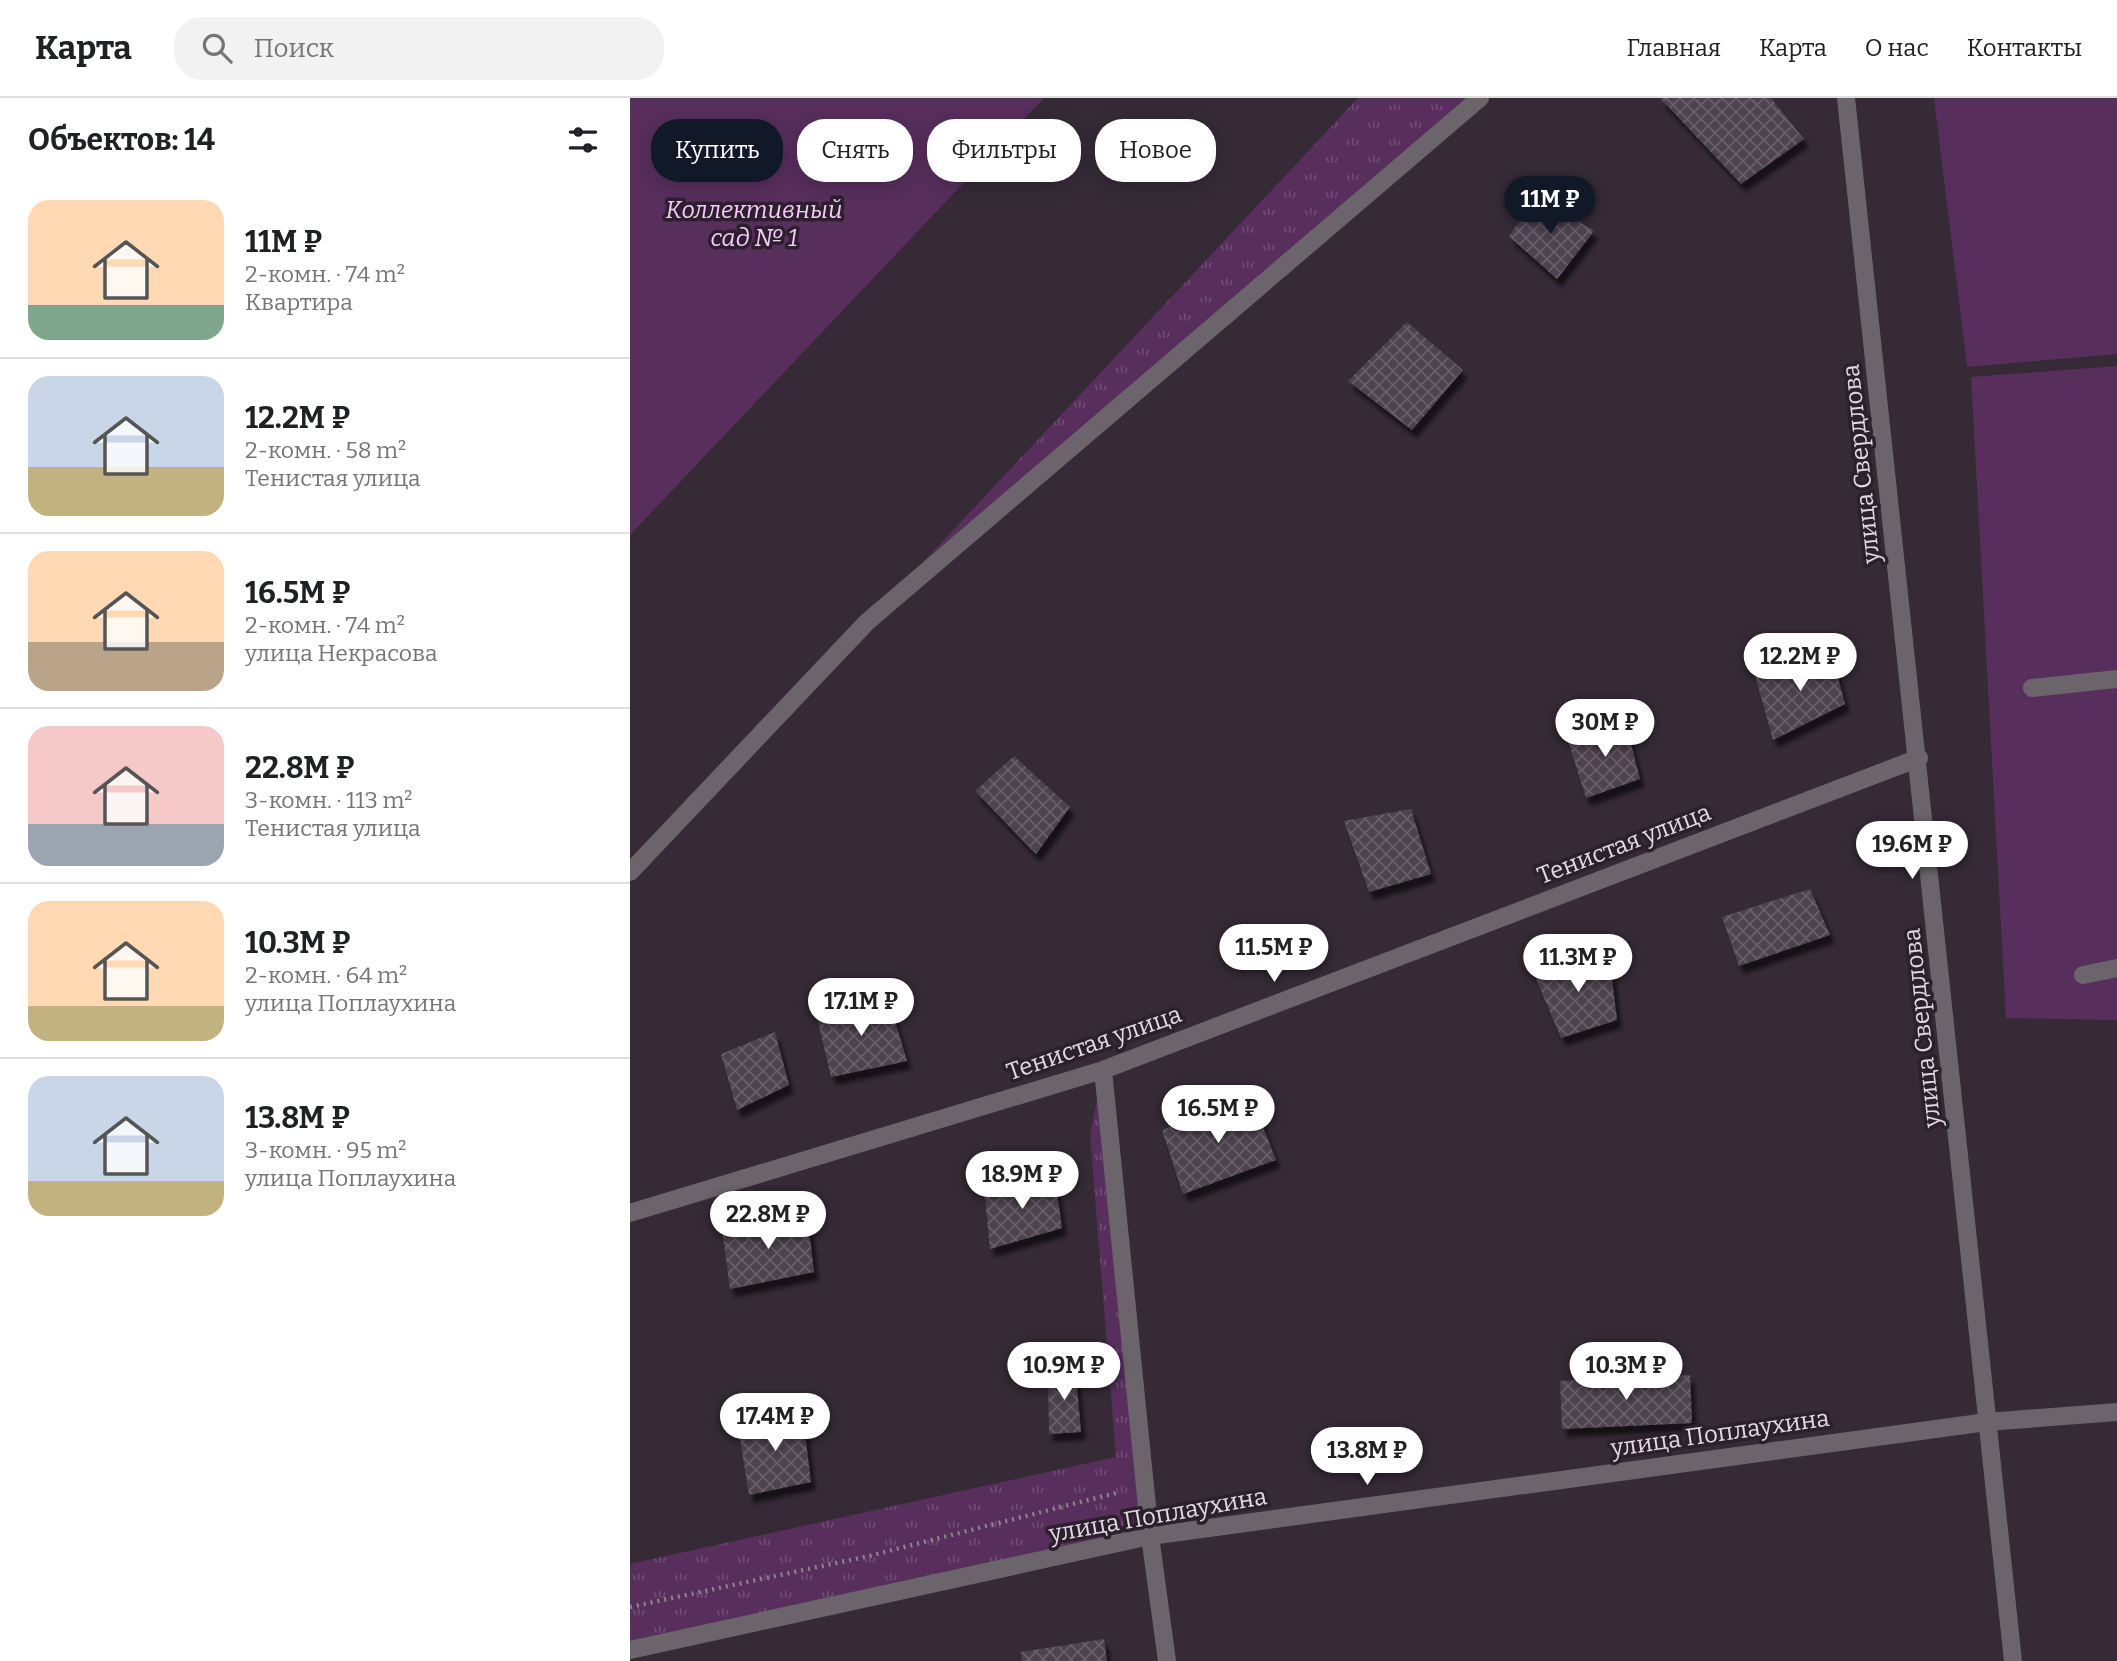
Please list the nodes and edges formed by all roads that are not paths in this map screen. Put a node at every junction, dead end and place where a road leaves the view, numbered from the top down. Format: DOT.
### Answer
graph roads {
  1 [pos="1480,98"];
  2 [pos="1846,98"];
  3 [pos="2117,679"];
  4 [pos="2032,688"];
  5 [pos="1919,758"];
  6 [pos="630,872"];
  7 [pos="2117,968"];
  8 [pos="2083,975"];
  9 [pos="1103,1070"];
  10 [pos="630,1213"];
  11 [pos="2117,1412"];
  12 [pos="1987,1422"];
  13 [pos="1150,1536"];
  14 [pos="630,1650"];
  15 [pos="1167,1661"];
  16 [pos="2013,1661"];
  1 -- 6 [label="street"];
  2 -- 5 [label="street, улица Свердлова"];
  3 -- 4 [label="street"];
  5 -- 9 [label="street, Тенистая улица"];
  5 -- 12 [label="street, улица Свердлова"];
  7 -- 8 [label="street"];
  9 -- 10 [label="street, Тенистая улица"];
  9 -- 13 [label="street"];
  11 -- 12 [label="street, улица Поплаухина"];
  12 -- 13 [label="street, улица Поплаухина"];
  12 -- 16 [label="street, улица Свердлова"];
  13 -- 14 [label="street, улица Поплаухина"];
  13 -- 15 [label="street"];
}
